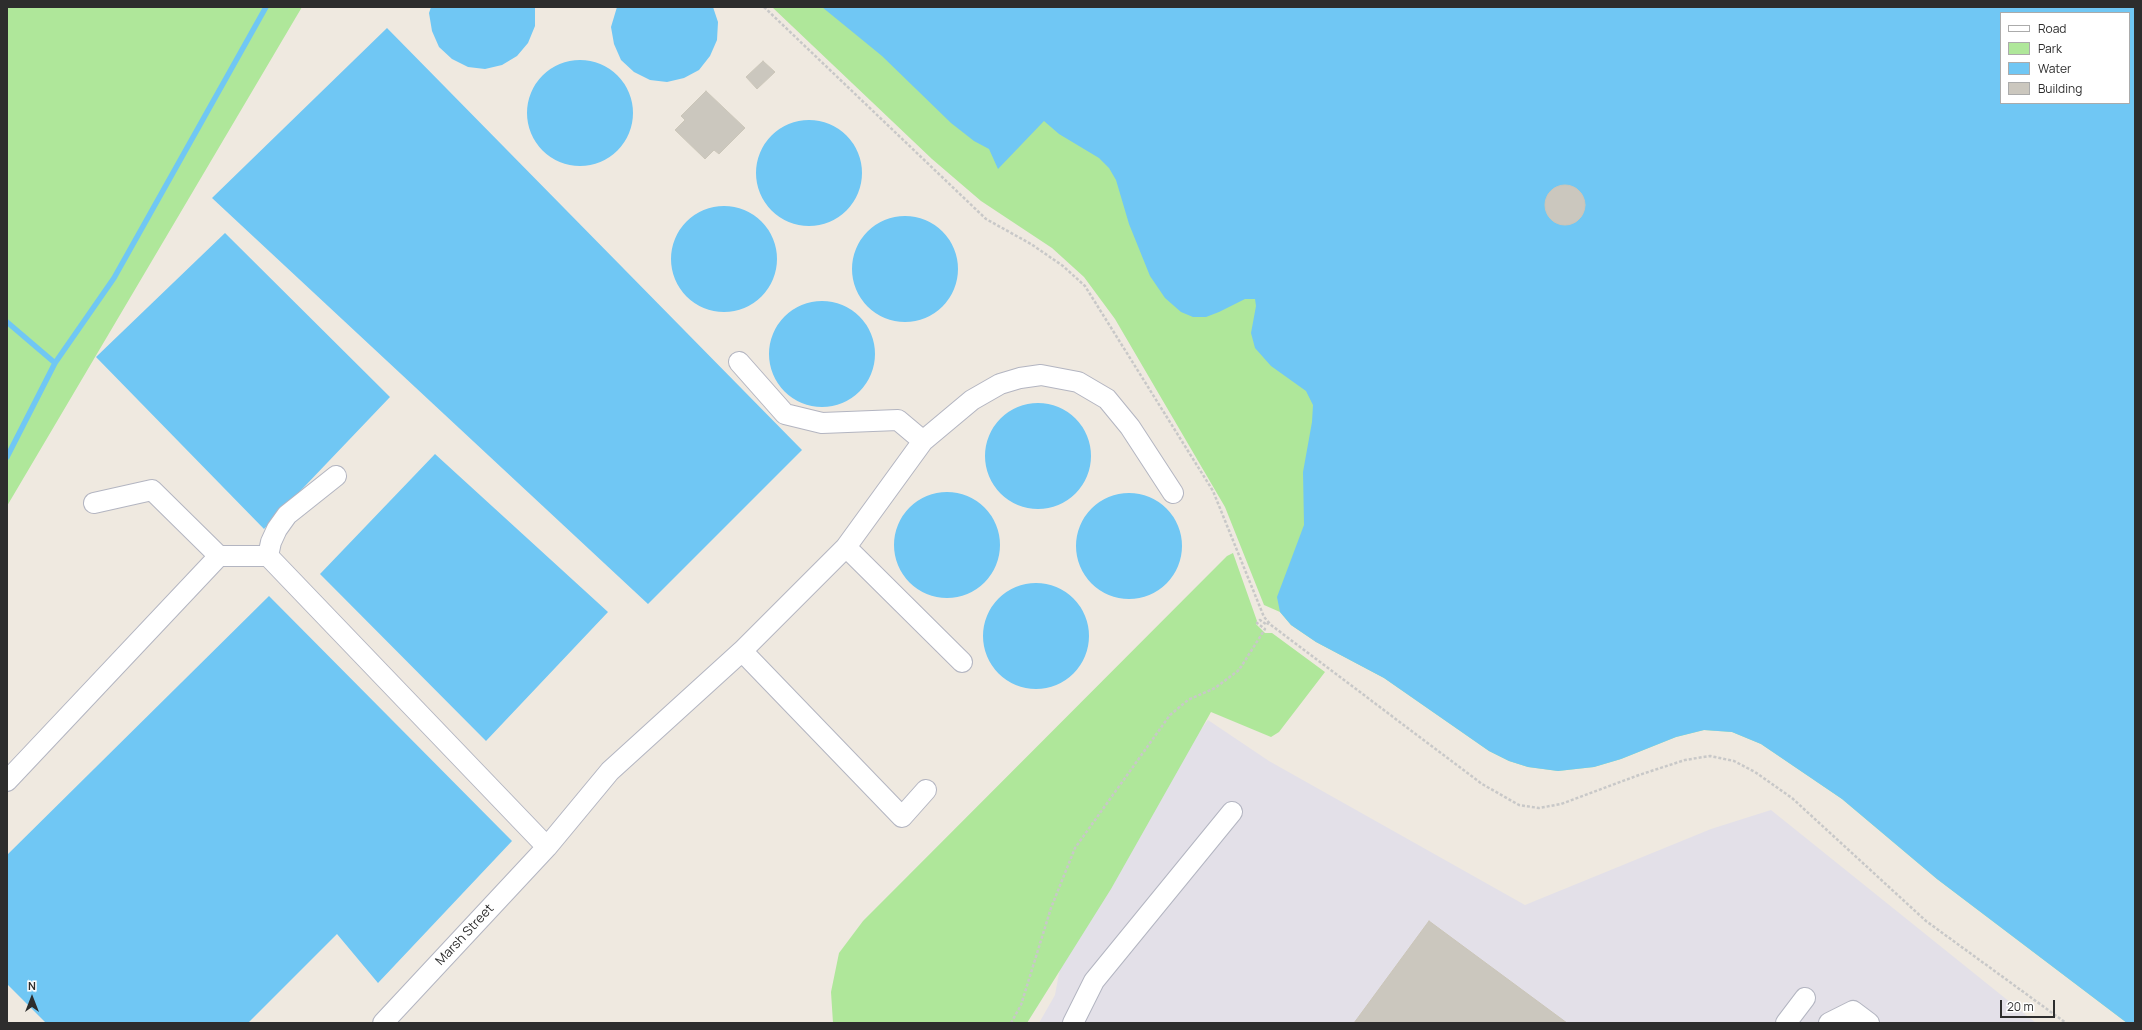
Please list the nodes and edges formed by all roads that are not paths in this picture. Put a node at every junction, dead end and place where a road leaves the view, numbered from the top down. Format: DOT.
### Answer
graph roads {
  1 [pos="739,362"];
  2 [pos="923,441"];
  3 [pos="336,476"];
  4 [pos="1173,493"];
  5 [pos="94,503"];
  6 [pos="846,547"];
  7 [pos="219,556"];
  8 [pos="268,556"];
  9 [pos="742,651"];
  10 [pos="962,662"];
  11 [pos="7,781"];
  12 [pos="926,790"];
  13 [pos="1232,812"];
  14 [pos="547,847"];
  15 [pos="1805,998"];
  16 [pos="383,1023"];
  17 [pos="1073,1023"];
  18 [pos="1786,1023"];
  19 [pos="1829,1023"];
  20 [pos="1869,1023"];
  1 -- 2 [label="lane"];
  2 -- 4 [label="lane, Marsh Street"];
  2 -- 6 [label="lane, Marsh Street"];
  3 -- 8 [label="lane"];
  5 -- 7 [label="lane"];
  6 -- 9 [label="lane, Marsh Street"];
  6 -- 10 [label="lane"];
  7 -- 8 [label="lane"];
  7 -- 11 [label="lane"];
  8 -- 14 [label="lane"];
  9 -- 12 [label="lane"];
  9 -- 14 [label="lane, Marsh Street"];
  13 -- 17 [label="lane"];
  14 -- 16 [label="lane, Marsh Street"];
  15 -- 18 [label="lane"];
  19 -- 20 [label="lane"];
}
